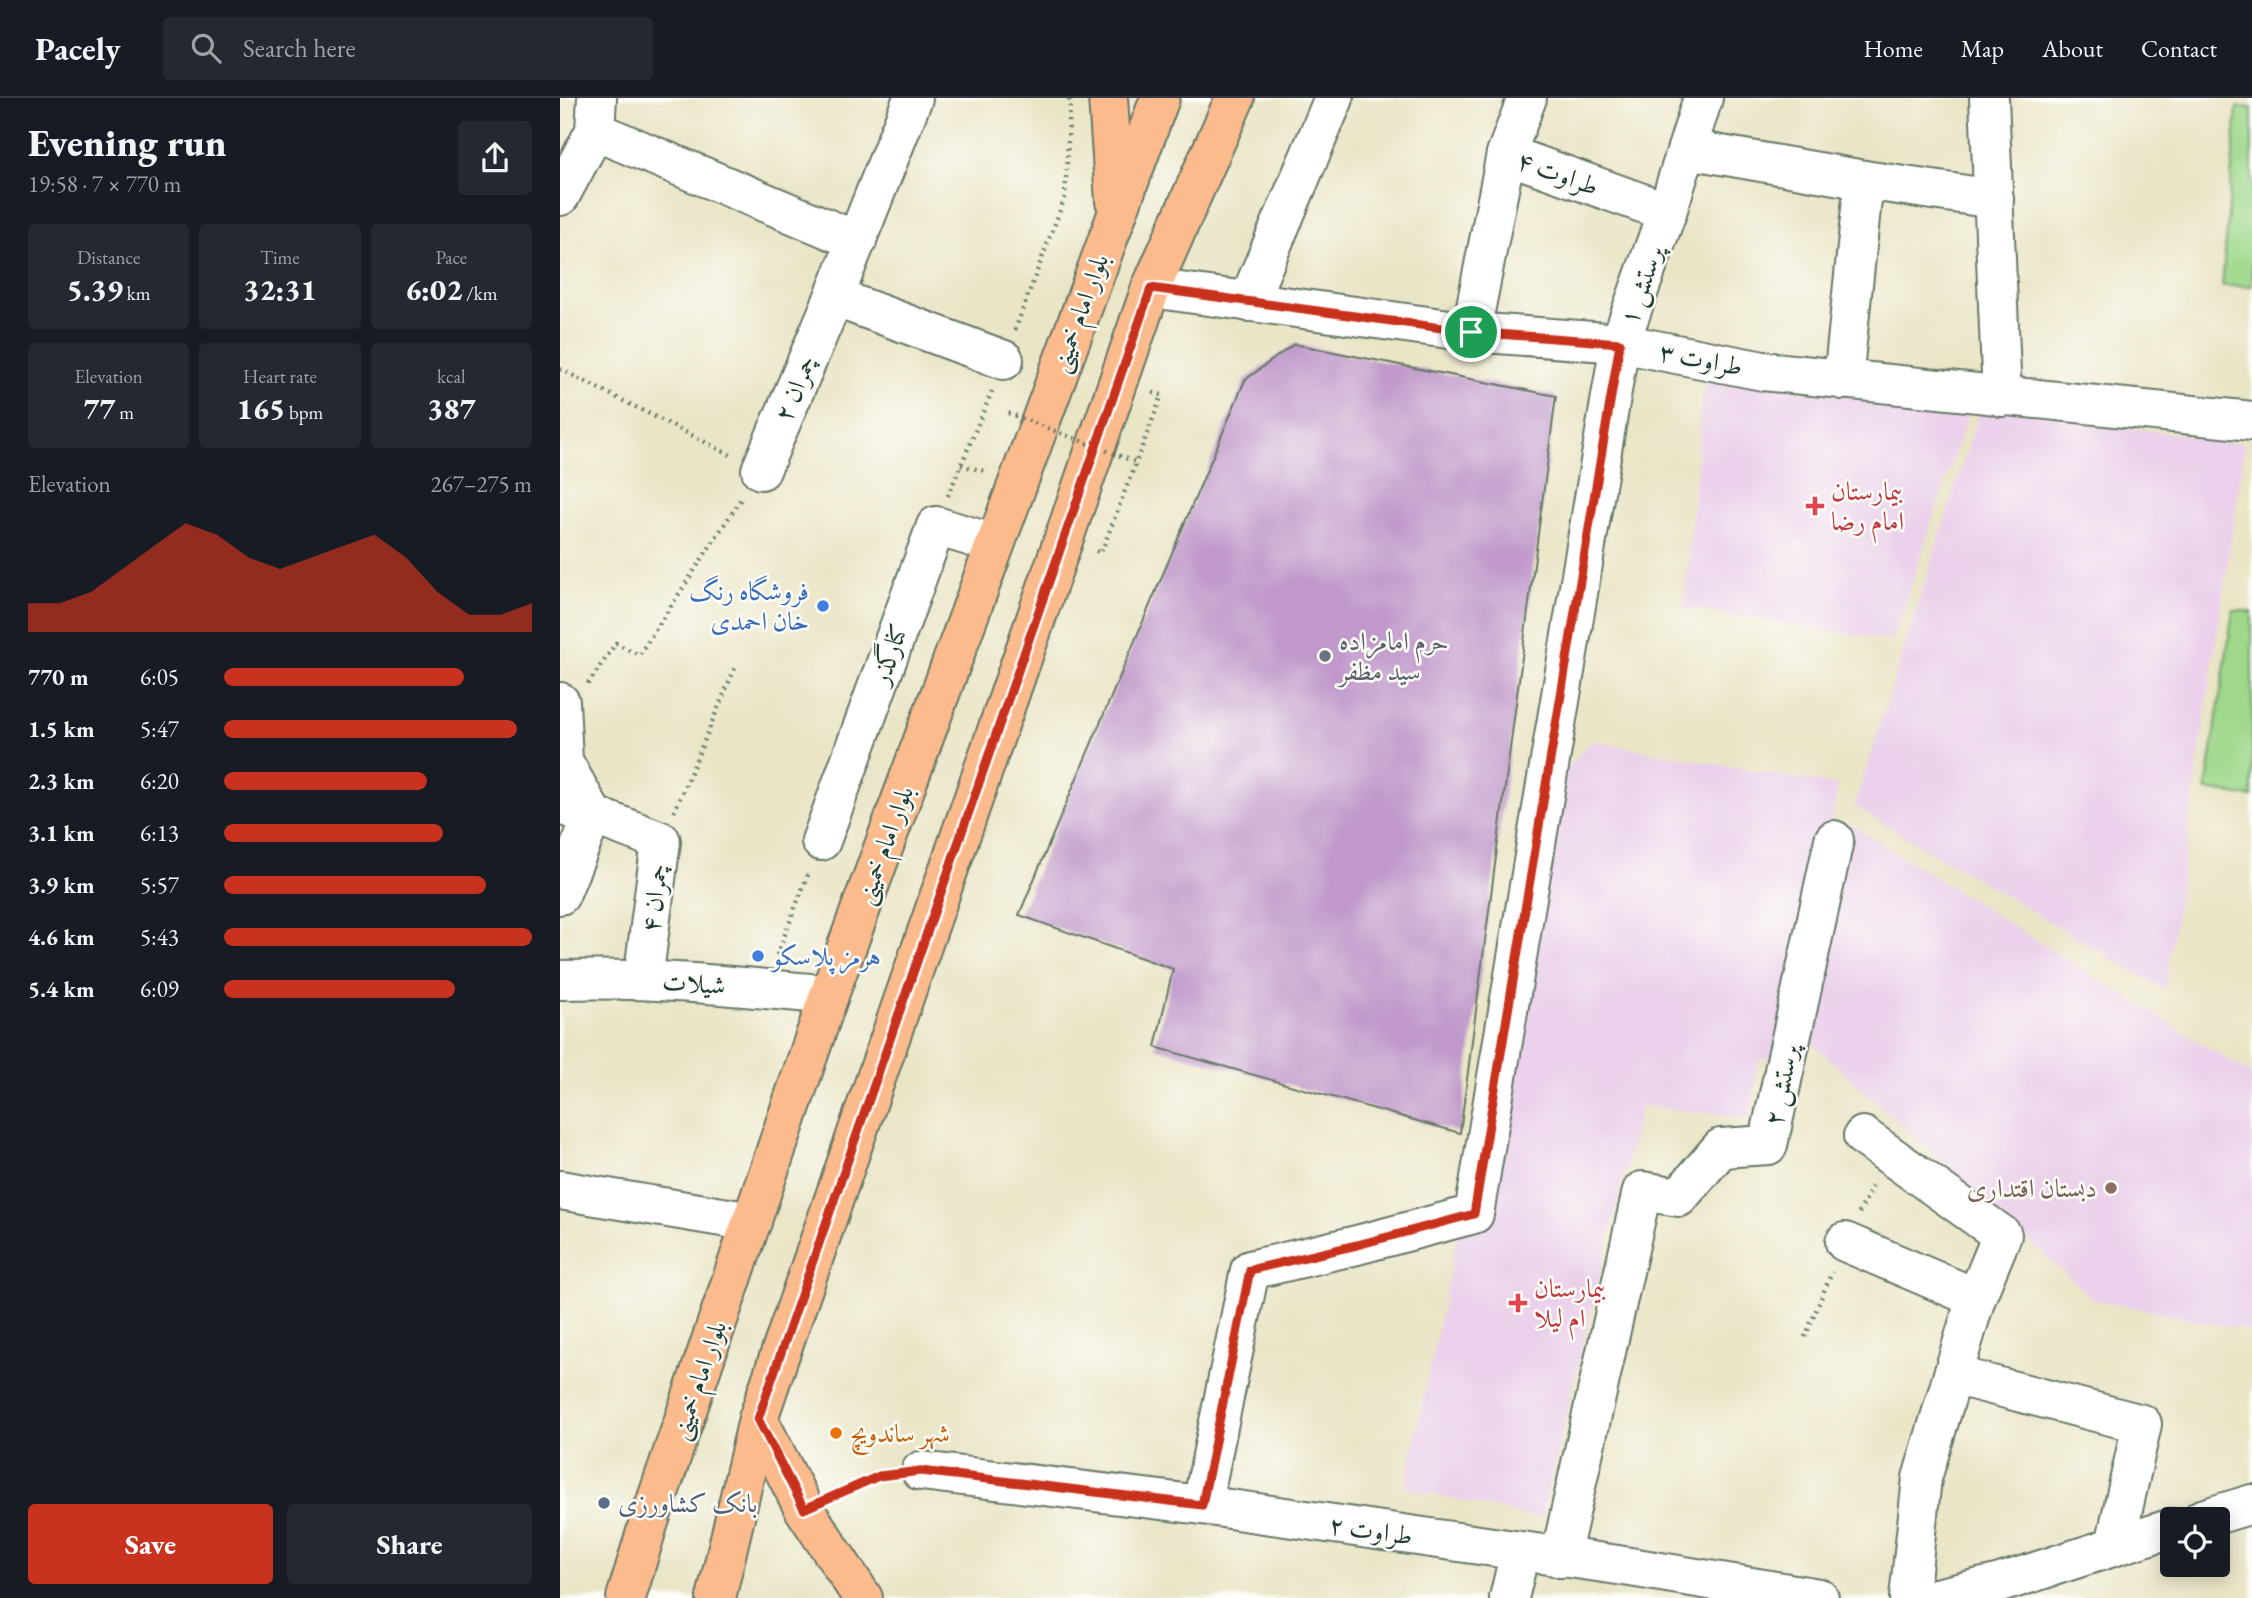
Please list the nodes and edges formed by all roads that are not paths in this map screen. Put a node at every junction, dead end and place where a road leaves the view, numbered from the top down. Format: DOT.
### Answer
graph roads {
  1 [pos="913,98"];
  2 [pos="1108,98"];
  3 [pos="1160,98"];
  4 [pos="1235,98"];
  5 [pos="1334,98"];
  6 [pos="1527,98"];
  7 [pos="1703,98"];
  8 [pos="1989,98"];
  9 [pos="596,115"];
  10 [pos="1687,149"];
  11 [pos="1506,154"];
  12 [pos="1864,180"];
  13 [pos="561,191"];
  14 [pos="1994,199"];
  15 [pos="1667,212"];
  16 [pos="1116,213"];
  17 [pos="857,241"];
  18 [pos="1151,288"];
  19 [pos="834,297"];
  20 [pos="1248,302"];
  21 [pos="1471,332"];
  22 [pos="1620,343"];
  23 [pos="1004,360"];
  24 [pos="1843,380"];
  25 [pos="2002,397"];
  26 [pos="2252,421"];
  27 [pos="761,470"];
  28 [pos="995,544"];
  29 [pos="561,713"];
  30 [pos="576,810"];
  31 [pos="1834,840"];
  32 [pos="821,841"];
  33 [pos="560,895"];
  34 [pos="643,980"];
  35 [pos="560,981"];
  36 [pos="828,995"];
  37 [pos="1863,1136"];
  38 [pos="560,1191"];
  39 [pos="752,1222"];
  40 [pos="1845,1242"];
  41 [pos="1976,1298"];
  42 [pos="1953,1374"];
  43 [pos="758,1419"];
  44 [pos="921,1471"];
  45 [pos="2252,1504"];
  46 [pos="1202,1505"];
  47 [pos="738,1506"];
  48 [pos="2230,1511"];
  49 [pos="2160,1532"];
  50 [pos="2115,1545"];
  51 [pos="1520,1552"];
  52 [pos="1560,1558"];
  53 [pos="1999,1591"];
  54 [pos="626,1598"];
  55 [pos="693,1598"];
  56 [pos="716,1598"];
  57 [pos="863,1598"];
  58 [pos="1509,1598"];
  59 [pos="1819,1598"];
  60 [pos="1909,1598"];
  61 [pos="1936,1598"];
  1 -- 17 [label="street, چمران ۲"];
  2 -- 16 [label="main road"];
  3 -- 16 [label="main road, بلوار امام خمینی"];
  4 -- 18 [label="main road"];
  5 -- 20 [label="street"];
  6 -- 11 [label="street, طراوت ۴"];
  7 -- 10 [label="street, پرستش ۱"];
  8 -- 14 [label="street"];
  9 -- 13 [label="street"];
  9 -- 17 [label="street"];
  10 -- 12 [label="street"];
  10 -- 15 [label="street, پرستش ۱"];
  11 -- 15 [label="street, طراوت ۴"];
  11 -- 21 [label="street"];
  12 -- 14 [label="street"];
  12 -- 24 [label="street"];
  14 -- 25 [label="street"];
  15 -- 22 [label="street, پرستش ۱"];
  16 -- 28 [label="main road, بلوار امام خمینی"];
  17 -- 19 [label="street, چمران ۲"];
  18 -- 20 [label="street, طراوت ۳"];
  18 -- 43 [label="main road"];
  19 -- 23 [label="street"];
  19 -- 27 [label="street, چمران ۲"];
  20 -- 21 [label="street, طراوت ۳"];
  21 -- 22 [label="street, طراوت ۳"];
  22 -- 24 [label="street, طراوت ۳"];
  22 -- 46 [label="street, پرستش ۱"];
  24 -- 25 [label="street, طراوت ۳"];
  25 -- 26 [label="street, طراوت ۳"];
  28 -- 32 [label="street, کنارگذر"];
  28 -- 36 [label="main road, بلوار امام خمینی"];
  29 -- 30 [label="street"];
  30 -- 33 [label="street"];
  30 -- 34 [label="street, چمران ۴"];
  31 -- 52 [label="street, پرستش ۲"];
  34 -- 35 [label="street, شیلات"];
  34 -- 36 [label="street, شیلات"];
  36 -- 39 [label="main road, بلوار امام خمینی"];
  37 -- 41 [label="street"];
  38 -- 39 [label="street"];
  39 -- 54 [label="main road, بلوار امام خمینی"];
  40 -- 41 [label="street"];
  41 -- 42 [label="street"];
  42 -- 50 [label="street"];
  42 -- 60 [label="street"];
  43 -- 47 [label="main road"];
  43 -- 57 [label="main road"];
  44 -- 46 [label="street, طراوت ۲"];
  45 -- 48 [label="street"];
  46 -- 51 [label="street, طراوت ۲"];
  47 -- 55 [label="main road"];
  47 -- 56 [label="main road"];
  49 -- 50 [label="street"];
  50 -- 53 [label="street"];
  51 -- 52 [label="street, طراوت ۲"];
  51 -- 58 [label="street"];
  52 -- 59 [label="street, طراوت ۲"];
  53 -- 61 [label="street"];
}
